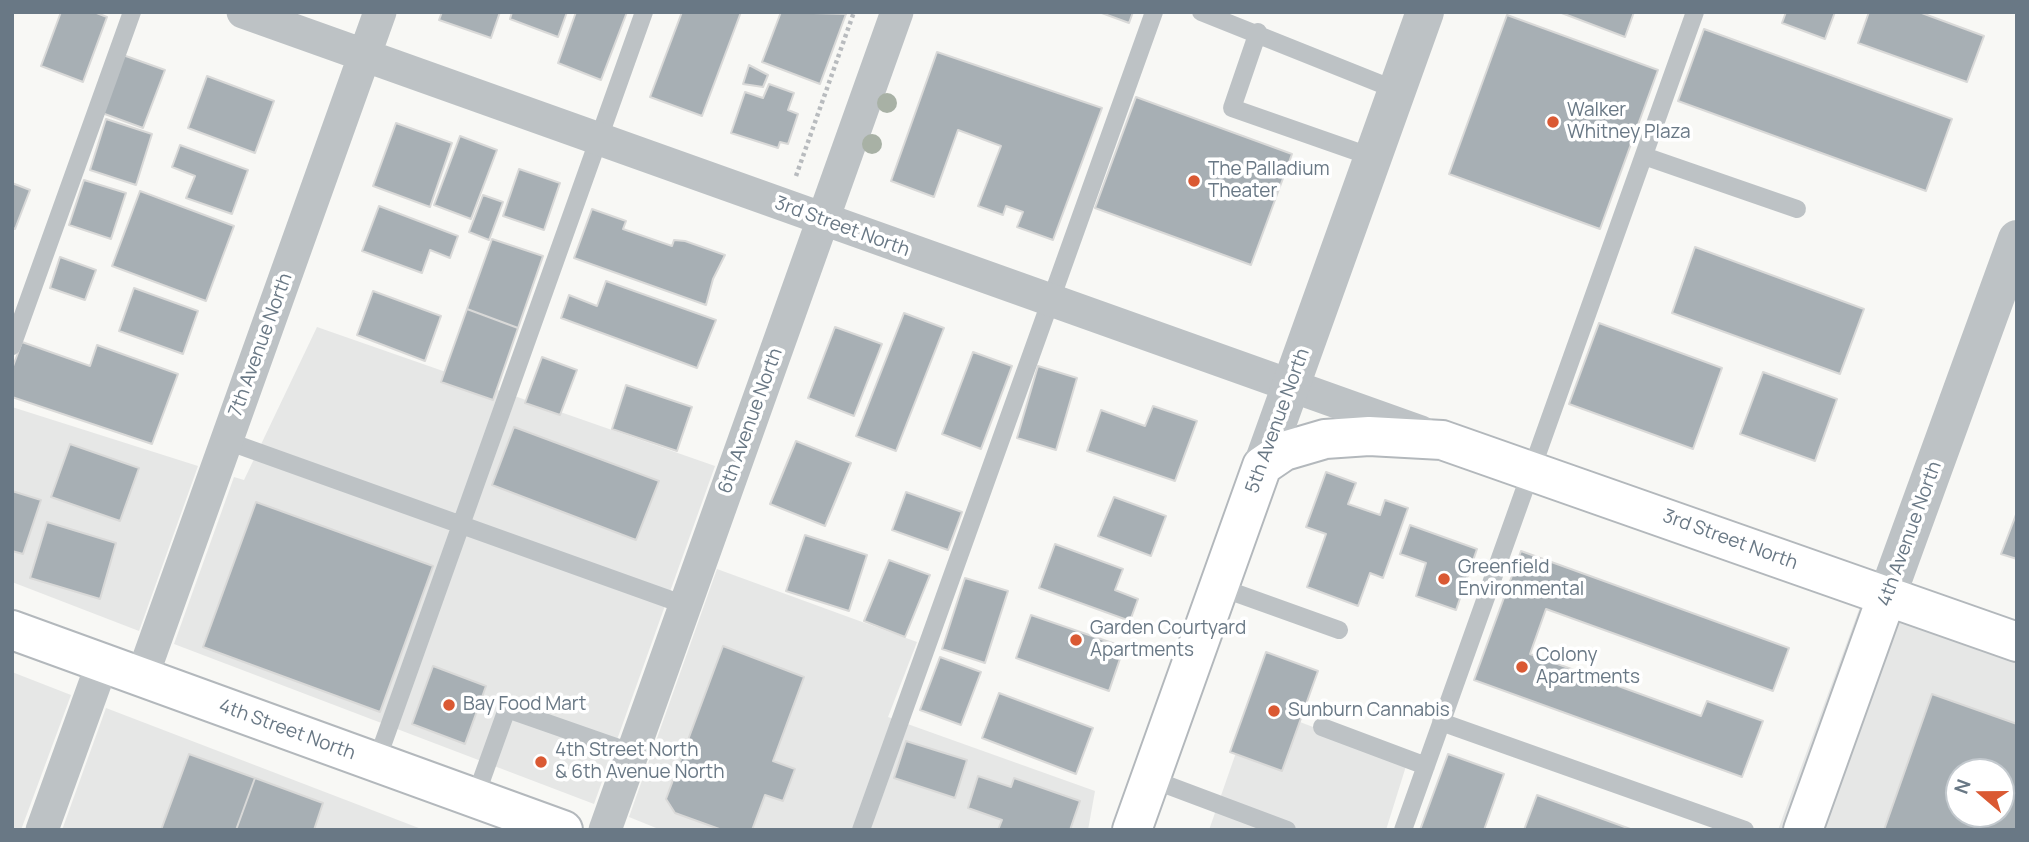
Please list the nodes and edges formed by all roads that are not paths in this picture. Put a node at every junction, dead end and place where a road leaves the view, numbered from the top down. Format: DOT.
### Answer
graph roads {
  1 [pos="132,12"];
  2 [pos="243,12"];
  3 [pos="380,12"];
  4 [pos="644,12"];
  5 [pos="897,12"];
  6 [pos="1154,12"];
  7 [pos="1201,12"];
  8 [pos="1425,12"];
  9 [pos="1695,12"];
  10 [pos="1258,32"];
  11 [pos="364,56"];
  12 [pos="1396,90"];
  13 [pos="599,140"];
  14 [pos="1644,156"];
  15 [pos="1372,158"];
  16 [pos="1797,209"];
  17 [pos="823,220"];
  18 [pos="2017,239"];
  19 [pos="1051,301"];
  20 [pos="12,346"];
  21 [pos="1290,387"];
  22 [pos="227,440"];
  23 [pos="1442,440"];
  24 [pos="1262,466"];
  25 [pos="1531,471"];
  26 [pos="461,525"];
  27 [pos="1219,587"];
  28 [pos="1887,596"];
  29 [pos="685,605"];
  30 [pos="12,630"];
  31 [pos="1339,630"];
  32 [pos="2017,642"];
  33 [pos="103,664"];
  34 [pos="142,677"];
  35 [pos="1441,722"];
  36 [pos="1322,727"];
  37 [pos="633,753"];
  38 [pos="376,763"];
  39 [pos="1426,766"];
  40 [pos="475,798"];
  41 [pos="1138,811"];
  42 [pos="511,821"];
  43 [pos="42,830"];
  44 [pos="563,830"];
  45 [pos="605,830"];
  46 [pos="861,830"];
  47 [pos="1287,830"];
  48 [pos="1403,830"];
  49 [pos="1745,830"];
  50 [pos="1803,830"];
  1 -- 20 [label="lane"];
  2 -- 11 [label="street, 3rd Street North"];
  3 -- 11 [label="street, 7th Avenue North"];
  4 -- 13 [label="lane"];
  5 -- 17 [label="street, 6th Avenue North"];
  6 -- 19 [label="lane"];
  7 -- 10 [label="lane"];
  8 -- 12 [label="street, 5th Avenue North"];
  9 -- 14 [label="lane"];
  10 -- 12 [label="lane"];
  10 -- 15 [label="lane"];
  11 -- 13 [label="street, 3rd Street North"];
  11 -- 22 [label="street, 7th Avenue North"];
  12 -- 15 [label="street, 5th Avenue North"];
  13 -- 17 [label="street, 3rd Street North"];
  13 -- 26 [label="lane"];
  14 -- 16 [label="lane"];
  14 -- 25 [label="lane"];
  15 -- 21 [label="street, 5th Avenue North"];
  17 -- 19 [label="street, 3rd Street North"];
  17 -- 29 [label="street, 6th Avenue North"];
  18 -- 28 [label="street, 4th Avenue North"];
  19 -- 21 [label="street, 3rd Street North"];
  19 -- 46 [label="lane"];
  21 -- 23 [label="street, 3rd Street North"];
  21 -- 24 [label="street, 5th Avenue North"];
  22 -- 26 [label="lane"];
  22 -- 34 [label="street, 7th Avenue North"];
  23 -- 24 [label="main road, 3rd Street North"];
  23 -- 25 [label="main road, 3rd Street North"];
  24 -- 27 [label="main road, 5th Avenue North"];
  25 -- 28 [label="main road, 3rd Street North"];
  25 -- 35 [label="lane"];
  26 -- 29 [label="lane"];
  26 -- 38 [label="lane"];
  27 -- 31 [label="lane"];
  27 -- 41 [label="main road, 5th Avenue North"];
  28 -- 32 [label="main road, 3rd Street North"];
  28 -- 50 [label="main road, 4th Avenue North"];
  29 -- 37 [label="street, 6th Avenue North"];
  30 -- 33 [label="main road, 4th Street North"];
  33 -- 34 [label="main road, 4th Street North"];
  33 -- 43 [label="street"];
  34 -- 38 [label="main road, 4th Street North"];
  35 -- 39 [label="lane"];
  35 -- 49 [label="lane"];
  36 -- 39 [label="lane"];
  37 -- 40 [label="lane"];
  37 -- 45 [label="street, 6th Avenue North"];
  38 -- 40 [label="main road, 4th Street North"];
  39 -- 48 [label="lane"];
  40 -- 42 [label="main road, 4th Street North"];
  41 -- 47 [label="lane"];
  42 -- 44 [label="main road, 4th Street North"];
}
